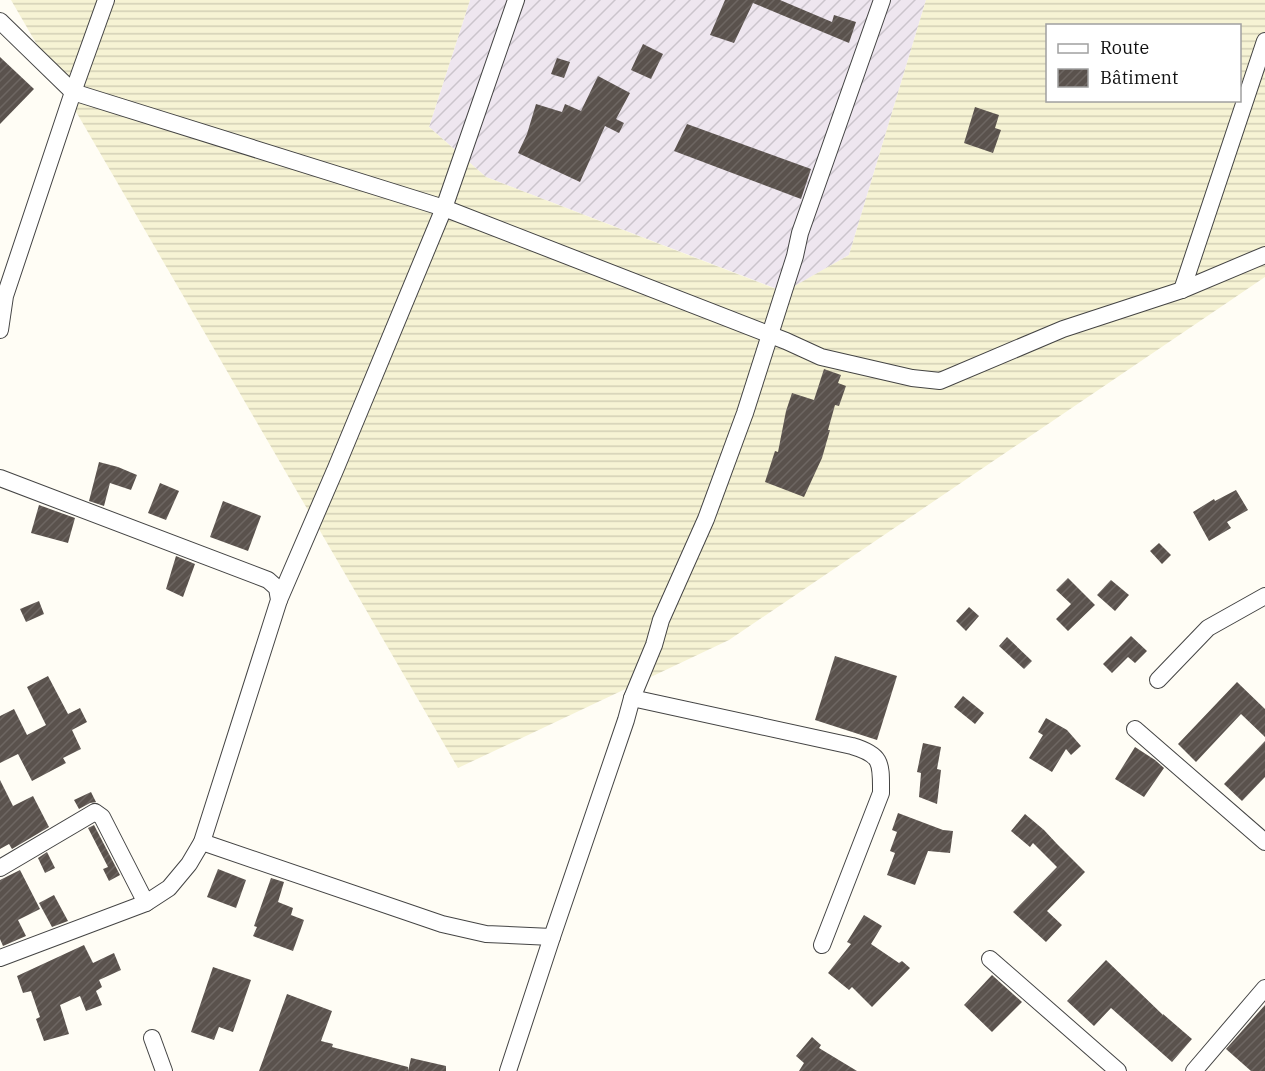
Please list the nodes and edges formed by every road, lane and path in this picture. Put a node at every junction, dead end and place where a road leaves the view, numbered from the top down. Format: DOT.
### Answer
graph roads {
  1 [pos="106,0"];
  2 [pos="516,0"];
  3 [pos="882,0"];
  4 [pos="0,21"];
  5 [pos="1265,41"];
  6 [pos="73,92"];
  7 [pos="444,208"];
  8 [pos="1265,255"];
  9 [pos="1182,290"];
  10 [pos="0,330"];
  11 [pos="770,336"];
  12 [pos="0,478"];
  13 [pos="1265,596"];
  14 [pos="279,600"];
  15 [pos="1158,680"];
  16 [pos="632,698"];
  17 [pos="1135,729"];
  18 [pos="202,842"];
  19 [pos="1265,842"];
  20 [pos="0,868"];
  21 [pos="146,903"];
  22 [pos="552,937"];
  23 [pos="822,945"];
  24 [pos="0,958"];
  25 [pos="990,959"];
  26 [pos="1265,988"];
  27 [pos="152,1038"];
  28 [pos="164,1071"];
  29 [pos="508,1071"];
  30 [pos="1118,1071"];
  31 [pos="1194,1071"];
  1 -- 6 [label="street"];
  2 -- 7 [label="street"];
  3 -- 11 [label="street"];
  4 -- 6 [label="street"];
  5 -- 9 [label="street"];
  6 -- 7 [label="street"];
  6 -- 10 [label="street"];
  7 -- 11 [label="street"];
  7 -- 14 [label="street"];
  8 -- 9 [label="street"];
  9 -- 11 [label="street"];
  11 -- 16 [label="street"];
  12 -- 14 [label="street"];
  13 -- 15 [label="street"];
  14 -- 18 [label="street"];
  16 -- 22 [label="street"];
  16 -- 23 [label="street"];
  17 -- 19 [label="street"];
  18 -- 21 [label="street"];
  18 -- 22 [label="street"];
  20 -- 21 [label="street"];
  21 -- 24 [label="street"];
  22 -- 29 [label="street"];
  25 -- 30 [label="street"];
  26 -- 31 [label="street"];
  27 -- 28 [label="street"];
}
